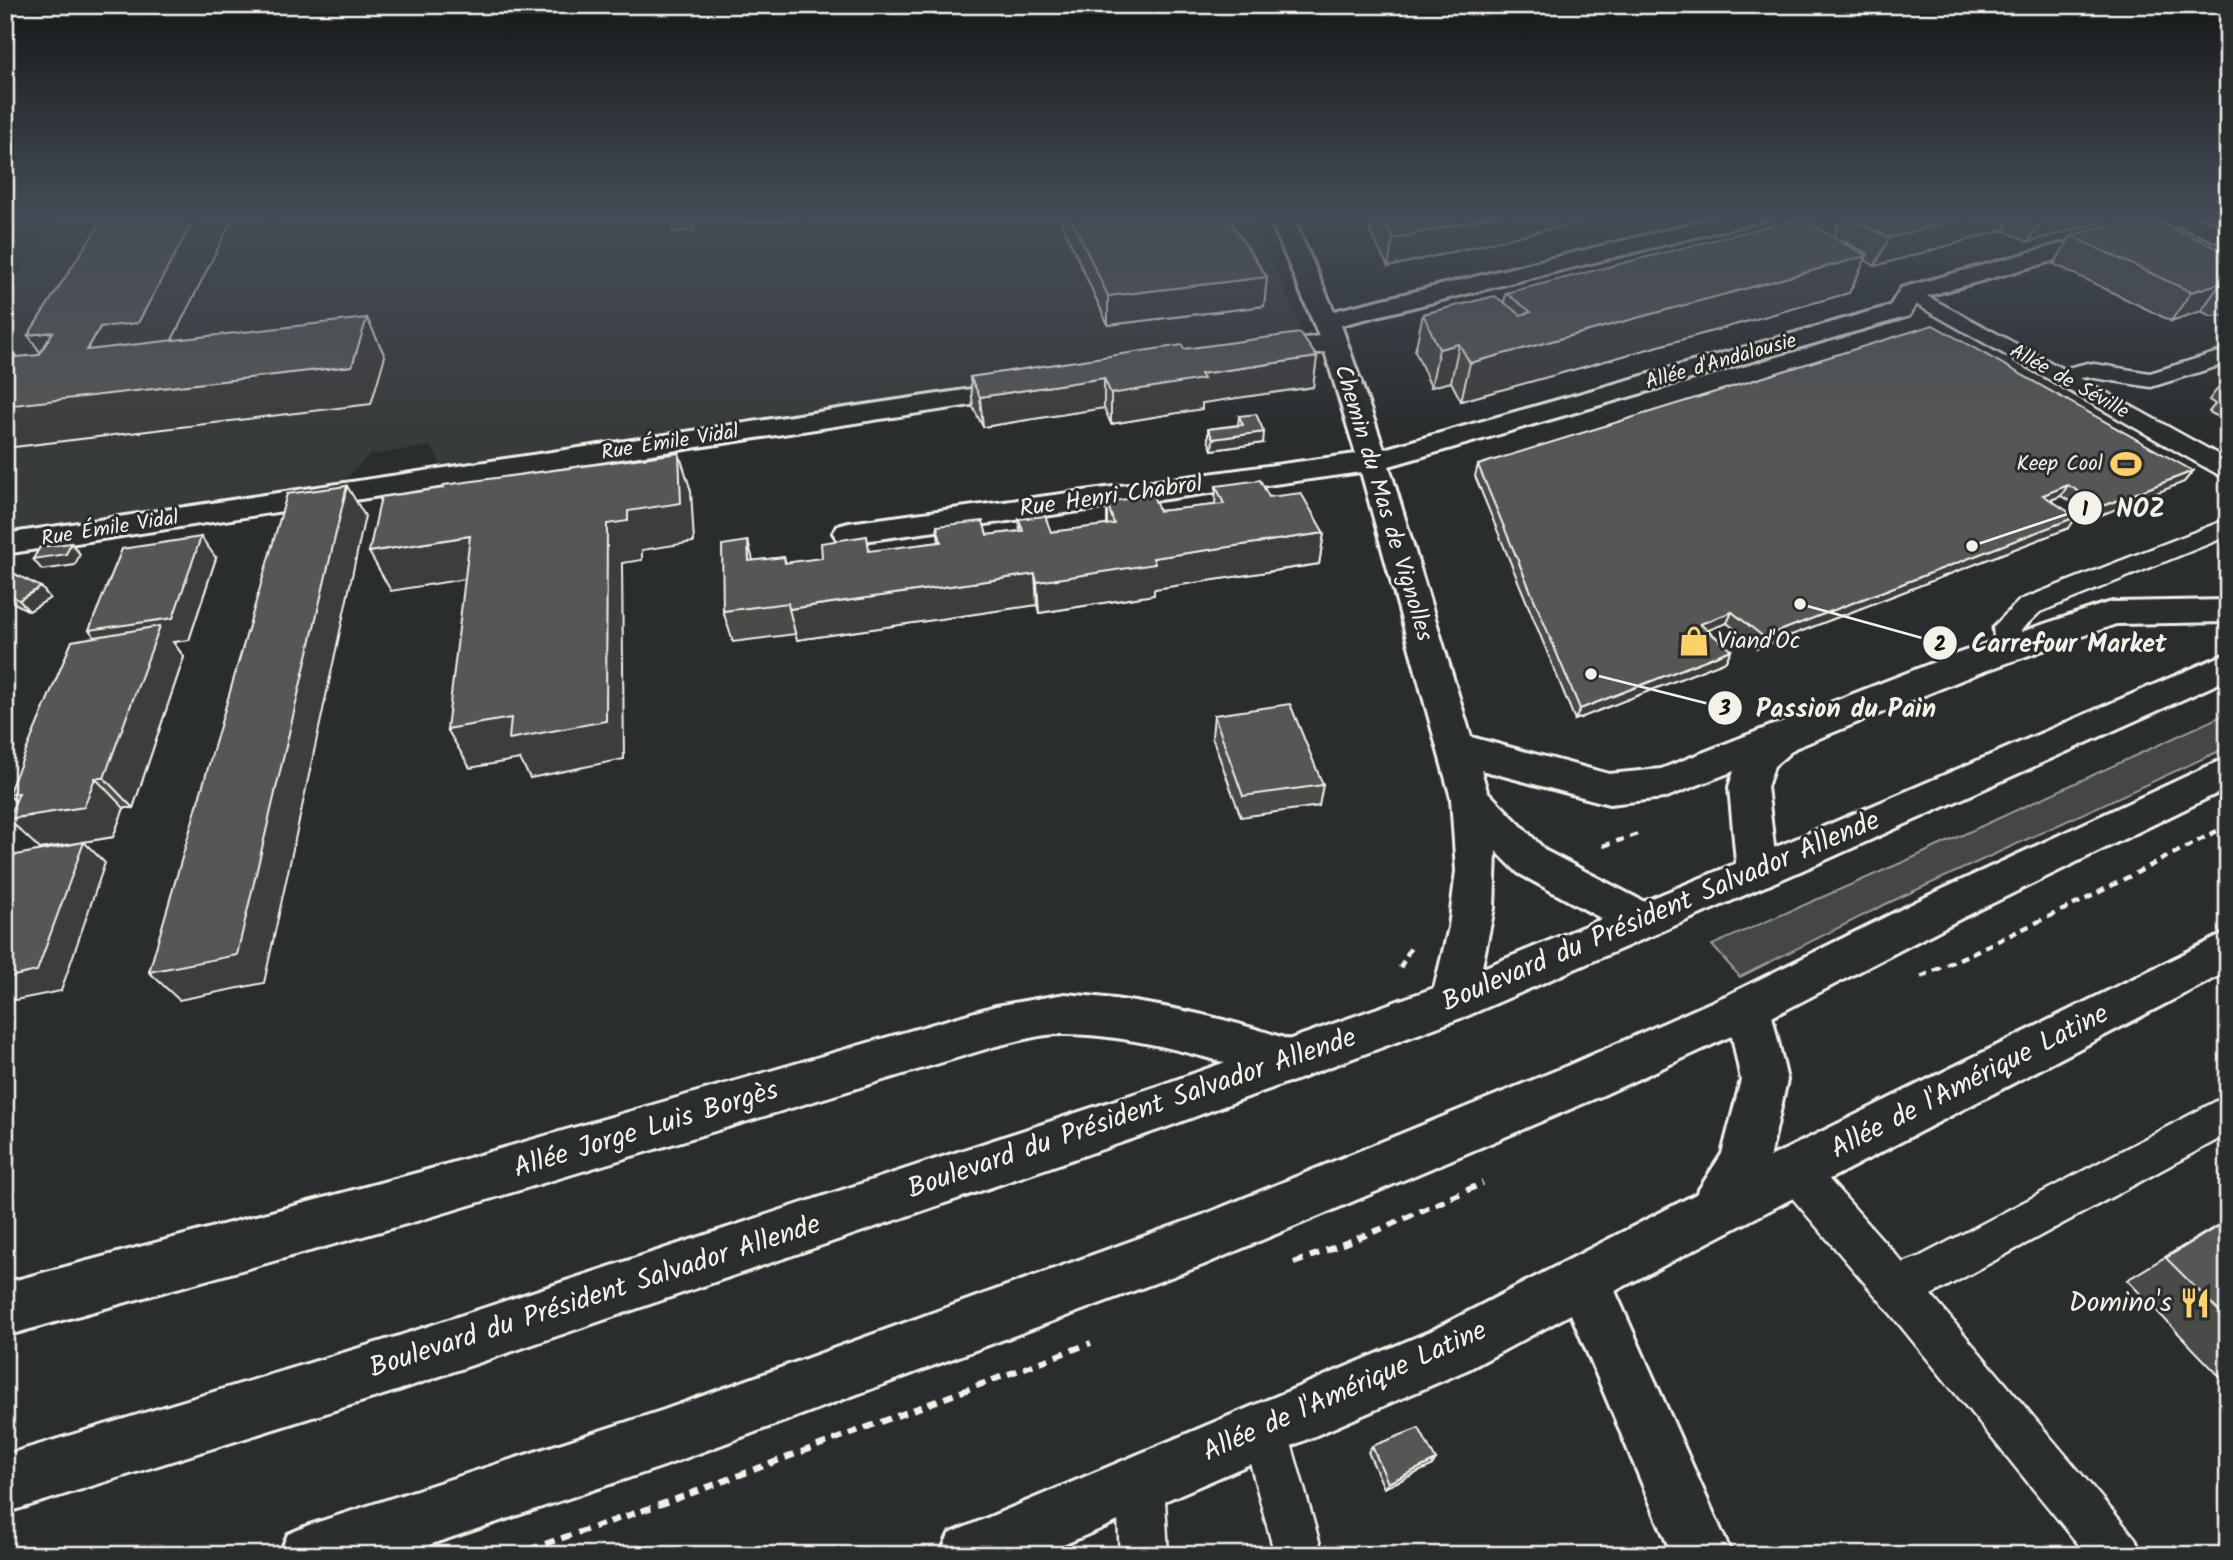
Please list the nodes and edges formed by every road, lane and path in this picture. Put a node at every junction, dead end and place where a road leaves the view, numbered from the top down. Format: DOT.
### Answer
graph roads {
  1 [pos="1311,287"];
  2 [pos="1495,287"];
  3 [pos="1936,287"];
  4 [pos="1910,293"];
  5 [pos="1331,332"];
  6 [pos="2228,356"];
  7 [pos="1231,358"];
  8 [pos="2060,376"];
  9 [pos="1053,385"];
  10 [pos="1373,461"];
  11 [pos="2228,470"];
  12 [pos="2228,527"];
  13 [pos="849,533"];
  14 [pos="5,544"];
  15 [pos="2228,611"];
  16 [pos="2009,648"];
  17 [pos="2228,665"];
  18 [pos="1782,738"];
  19 [pos="1455,746"];
  20 [pos="2228,771"];
  21 [pos="1470,798"];
  22 [pos="1758,872"];
  23 [pos="1643,921"];
  24 [pos="2228,950"];
  25 [pos="1453,1001"];
  26 [pos="1748,1007"];
  27 [pos="1291,1060"];
  28 [pos="2228,1112"];
  29 [pos="1796,1172"];
  30 [pos="1713,1213"];
  31 [pos="1584,1282"];
  32 [pos="1896,1287"];
  33 [pos="5,1310"];
  34 [pos="1264,1429"];
  35 [pos="1140,1482"];
  36 [pos="5,1483"];
  37 [pos="309,1555"];
  38 [pos="970,1555"];
  39 [pos="1144,1555"];
  40 [pos="1298,1555"];
  41 [pos="1702,1555"];
  42 [pos="2118,1555"];
  1 -- 5 [label="street, Chemin du Mas de Vignolles"];
  2 -- 5 [label="street"];
  3 -- 4 [label="street, Allée d'Andalousie"];
  4 -- 8 [label="lane, Allée de Séville"];
  4 -- 10 [label="street, Allée d'Andalousie"];
  5 -- 7 [label="street"];
  5 -- 10 [label="street, Chemin du Mas de Vignolles"];
  6 -- 8 [label="lane"];
  8 -- 11 [label="lane, Allée de Séville"];
  9 -- 14 [label="street, Rue Émile Vidal"];
  10 -- 13 [label="street, Rue Henri Chabrol"];
  10 -- 19 [label="street, Chemin du Mas de Vignolles"];
  12 -- 16 [label="lane"];
  15 -- 16 [label="street"];
  16 -- 18 [label="street"];
  17 -- 22 [label="street, Boulevard du Président Salvador Allende"];
  18 -- 19 [label="street"];
  18 -- 22 [label="street"];
  19 -- 21 [label="street, Chemin du Mas de Vignolles"];
  20 -- 26 [label="street"];
  21 -- 23 [label="street, Chemin du Mas de Vignolles"];
  21 -- 25 [label="street, Chemin du Mas de Vignolles"];
  22 -- 23 [label="street, Boulevard du Président Salvador Allende"];
  23 -- 25 [label="street, Boulevard du Président Salvador Allende"];
  24 -- 29 [label="street, Allée de l'Amérique Latine"];
  25 -- 27 [label="street, Boulevard du Président Salvador Allende"];
  26 -- 30 [label="street"];
  26 -- 37 [label="street"];
  27 -- 33 [label="street, Allée Jorge Luis Borgès"];
  27 -- 36 [label="street, Boulevard du Président Salvador Allende"];
  28 -- 32 [label="lane"];
  29 -- 30 [label="street, Allée de l'Amérique Latine"];
  29 -- 32 [label="lane"];
  30 -- 31 [label="street, Allée de l'Amérique Latine"];
  31 -- 34 [label="street, Allée de l'Amérique Latine"];
  31 -- 41 [label="street"];
  32 -- 42 [label="lane"];
  34 -- 35 [label="street, Allée de l'Amérique Latine"];
  34 -- 40 [label="lane"];
  35 -- 38 [label="street, Allée de l'Amérique Latine"];
  35 -- 39 [label="lane"];
}
